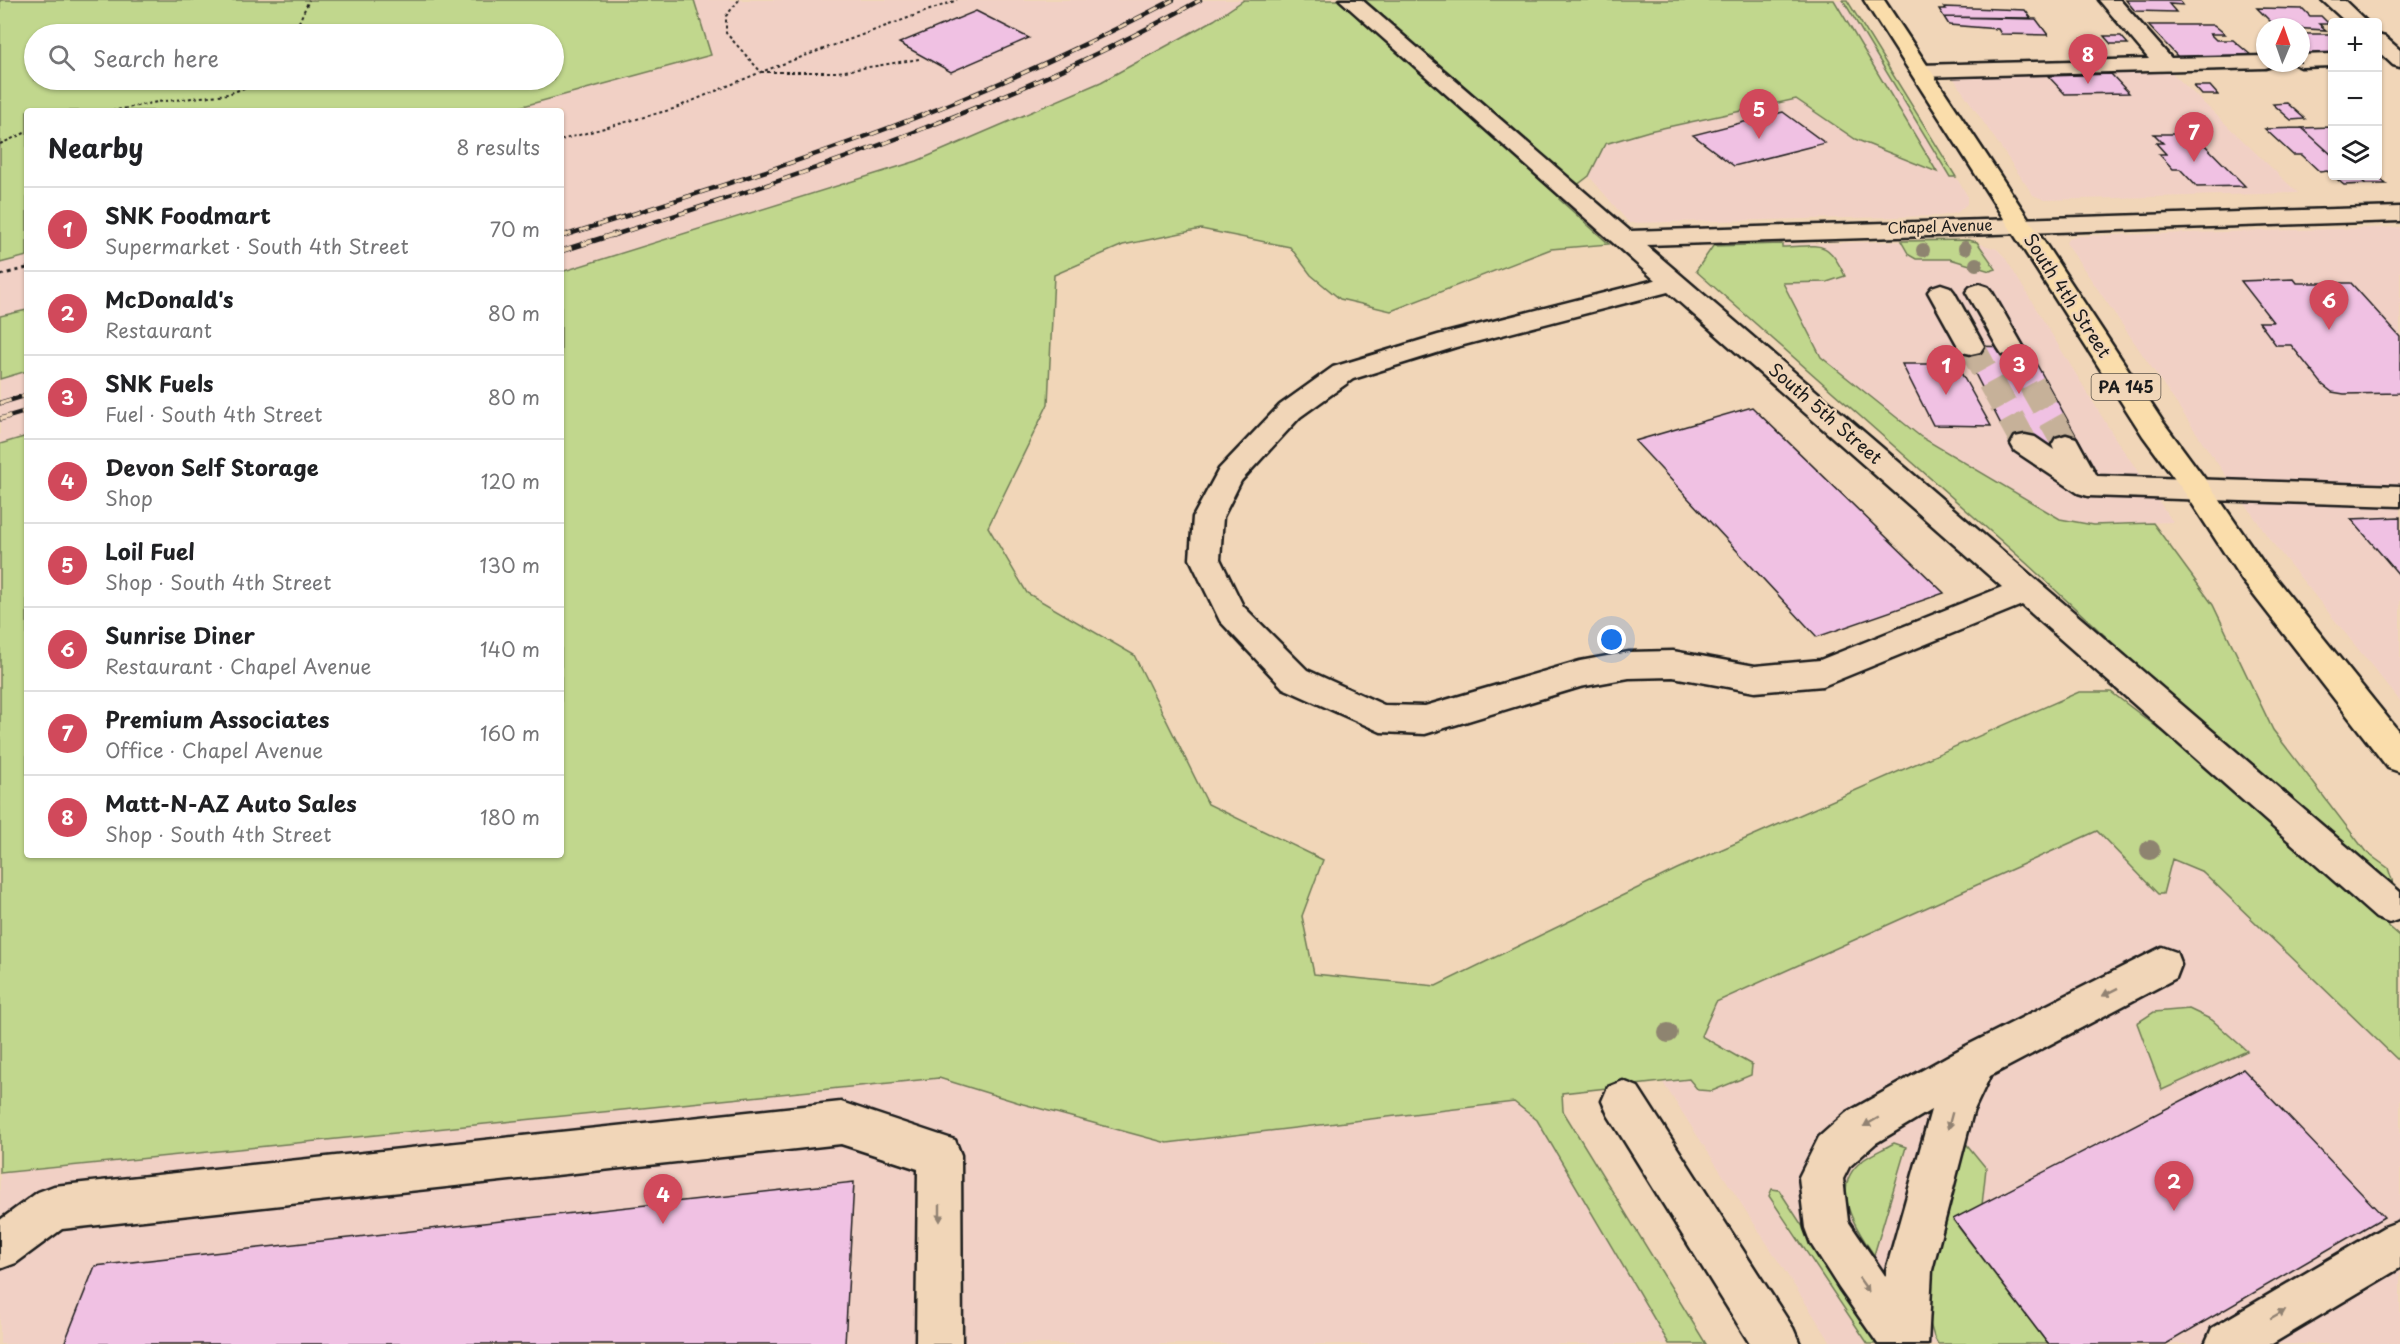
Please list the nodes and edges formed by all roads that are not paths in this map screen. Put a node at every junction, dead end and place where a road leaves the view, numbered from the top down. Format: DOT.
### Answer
graph roads {
  1 [pos="1350,0"];
  2 [pos="1874,0"];
  3 [pos="2109,0"];
  4 [pos="2332,0"];
  5 [pos="2352,18"];
  6 [pos="2382,46"];
  7 [pos="2394,59"];
  8 [pos="2328,60"];
  9 [pos="2310,61"];
  10 [pos="2256,62"];
  11 [pos="2165,64"];
  12 [pos="1920,71"];
  13 [pos="2400,214"];
  14 [pos="2020,225"];
  15 [pos="1623,238"];
  16 [pos="1674,283"];
  17 [pos="1941,292"];
  18 [pos="1979,292"];
  19 [pos="1971,346"];
  20 [pos="2011,348"];
  21 [pos="2025,444"];
  22 [pos="2066,445"];
  23 [pos="2088,486"];
  24 [pos="2198,490"];
  25 [pos="2400,496"];
  26 [pos="2027,590"];
  27 [pos="2400,758"];
  28 [pos="2389,906"];
  29 [pos="2162,966"];
  30 [pos="1976,1062"];
  31 [pos="1623,1101"];
  32 [pos="2400,1243"];
  33 [pos="0,1247"];
  34 [pos="1905,1343"];
  35 [pos="939,1344"];
  36 [pos="1777,1344"];
  37 [pos="2228,1344"];
  1 -- 15 [label="street, South 5th Street"];
  2 -- 12 [label="main road, South 4th Street / PA 145"];
  3 -- 11 [label="street"];
  4 -- 5 [label="street"];
  6 -- 7 [label="street"];
  8 -- 9 [label="street"];
  10 -- 11 [label="street"];
  11 -- 12 [label="street"];
  12 -- 14 [label="main road, South 4th Street / PA 145"];
  13 -- 14 [label="street, Chapel Avenue"];
  14 -- 15 [label="street, Chapel Avenue"];
  14 -- 24 [label="main road, South 4th Street / PA 145"];
  15 -- 16 [label="street, South 5th Street"];
  16 -- 26 [label="street, South 5th Street"];
  16 -- 26 [label="street"];
  17 -- 19 [label="street"];
  18 -- 20 [label="street"];
  21 -- 23 [label="street"];
  22 -- 23 [label="street"];
  23 -- 24 [label="street"];
  24 -- 25 [label="street"];
  24 -- 27 [label="main road, South 4th Street / PA 145"];
  26 -- 28 [label="street, South 5th Street"];
  29 -- 30 [label="street, one-way"];
  30 -- 34 [label="street, one-way"];
  30 -- 34 [label="street, one-way"];
  31 -- 36 [label="street"];
  37 -- 32 [label="street, one-way"];
  33 -- 35 [label="street, one-way"];
}
